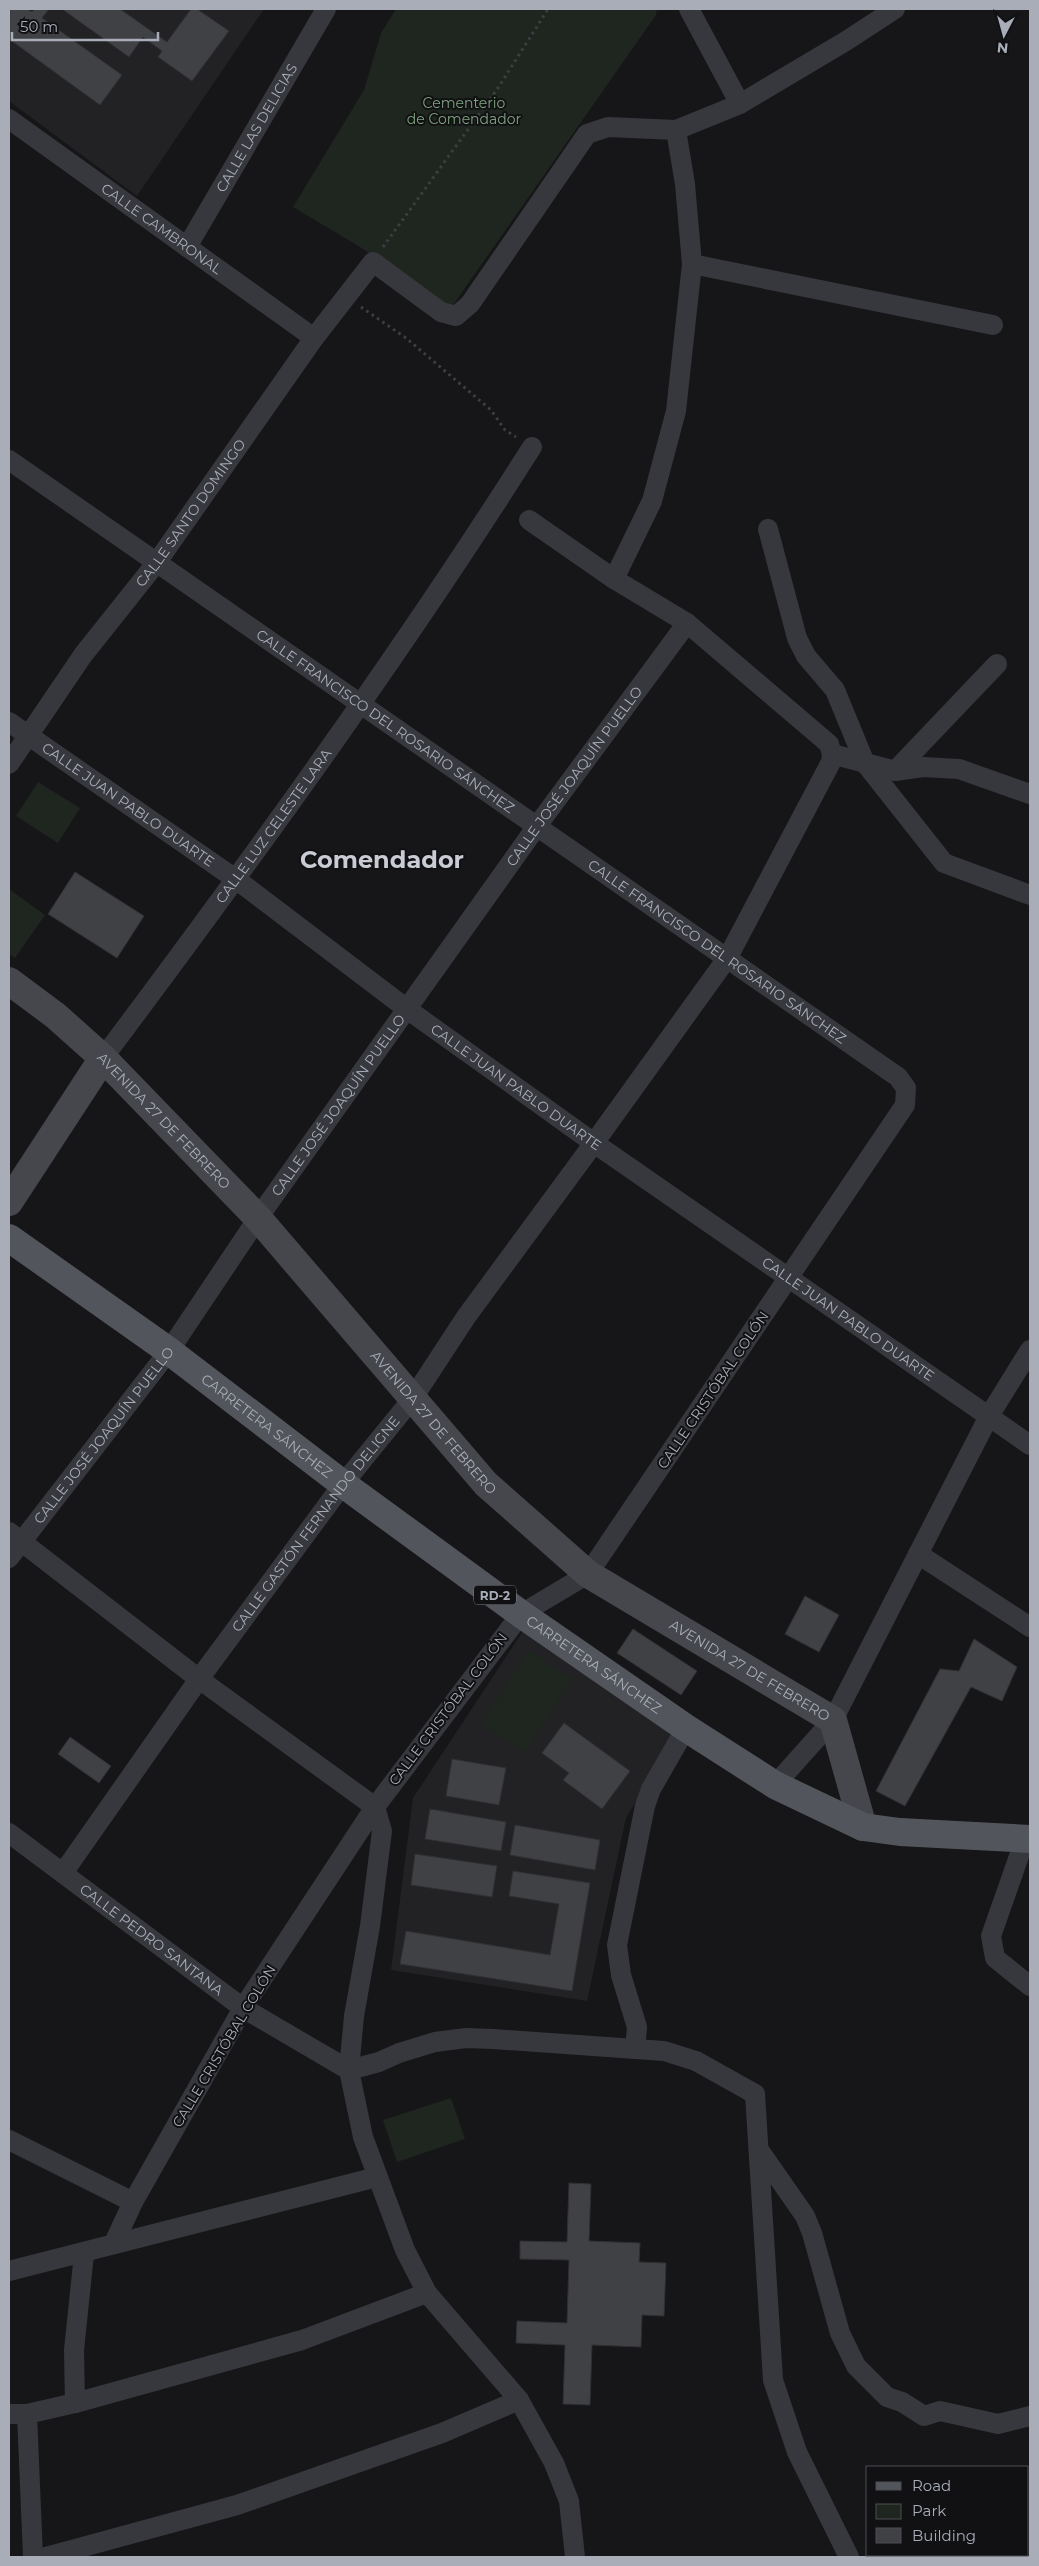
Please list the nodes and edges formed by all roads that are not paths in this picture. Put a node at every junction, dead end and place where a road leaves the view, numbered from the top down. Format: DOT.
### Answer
graph roads {
  1 [pos="326,9"];
  2 [pos="689,9"];
  3 [pos="895,9"];
  4 [pos="740,104"];
  5 [pos="9,118"];
  6 [pos="676,130"];
  7 [pos="187,247"];
  8 [pos="692,264"];
  9 [pos="993,325"];
  10 [pos="314,338"];
  11 [pos="532,446"];
  12 [pos="9,460"];
  13 [pos="529,520"];
  14 [pos="768,529"];
  15 [pos="157,562"];
  16 [pos="614,579"];
  17 [pos="687,623"];
  18 [pos="997,664"];
  19 [pos="361,704"];
  20 [pos="9,722"];
  21 [pos="18,738"];
  22 [pos="832,754"];
  23 [pos="864,763"];
  24 [pos="9,764"];
  25 [pos="895,771"];
  26 [pos="1030,794"];
  27 [pos="537,826"];
  28 [pos="237,880"];
  29 [pos="1030,895"];
  30 [pos="728,957"];
  31 [pos="9,981"];
  32 [pos="407,1009"];
  33 [pos="103,1058"];
  34 [pos="906,1088"];
  35 [pos="594,1143"];
  36 [pos="9,1202"];
  37 [pos="258,1218"];
  38 [pos="9,1238"];
  39 [pos="790,1278"];
  40 [pos="1030,1350"];
  41 [pos="169,1351"];
  42 [pos="413,1398"];
  43 [pos="989,1416"];
  44 [pos="1030,1445"];
  45 [pos="343,1484"];
  46 [pos="15,1536"];
  47 [pos="918,1554"];
  48 [pos="9,1558"];
  49 [pos="588,1574"];
  50 [pos="520,1614"];
  51 [pos="1030,1627"];
  52 [pos="199,1679"];
  53 [pos="833,1720"];
  54 [pos="686,1728"];
  55 [pos="775,1785"];
  56 [pos="375,1808"];
  57 [pos="863,1827"];
  58 [pos="9,1833"];
  59 [pos="1027,1839"];
  60 [pos="63,1873"];
  61 [pos="1030,1986"];
  62 [pos="243,2008"];
  63 [pos="634,2049"];
  64 [pos="349,2070"];
  65 [pos="9,2140"];
  66 [pos="759,2150"];
  67 [pos="377,2177"];
  68 [pos="133,2202"];
  69 [pos="114,2243"];
  70 [pos="84,2254"];
  71 [pos="9,2271"];
  72 [pos="427,2293"];
  73 [pos="519,2400"];
  74 [pos="75,2403"];
  75 [pos="18,2414"];
  76 [pos="1030,2416"];
  77 [pos="33,2557"];
  78 [pos="46,2557"];
  79 [pos="575,2557"];
  80 [pos="849,2557"];
  1 -- 7 [label="street, CALLE LAS DELICIAS"];
  2 -- 4 [label="street"];
  3 -- 4 [label="street"];
  4 -- 6 [label="street"];
  5 -- 7 [label="street, CALLE CAMBRONAL"];
  6 -- 8 [label="street"];
  6 -- 10 [label="street, CALLE SANTO DOMINGO"];
  7 -- 10 [label="street, CALLE CAMBRONAL"];
  8 -- 9 [label="street"];
  8 -- 16 [label="street"];
  10 -- 15 [label="street, CALLE SANTO DOMINGO"];
  11 -- 19 [label="street, CALLE LUZ CELESTE LARA"];
  12 -- 15 [label="street, CALLE FRANCISCO DEL ROSARIO SÁNCHEZ"];
  13 -- 16 [label="street"];
  14 -- 23 [label="street"];
  15 -- 19 [label="street, CALLE FRANCISCO DEL ROSARIO SÁNCHEZ"];
  15 -- 21 [label="street, CALLE SANTO DOMINGO"];
  16 -- 17 [label="street"];
  17 -- 22 [label="street"];
  17 -- 27 [label="street, CALLE JOSÉ JOAQUÍN PUELLO"];
  18 -- 25 [label="street"];
  19 -- 27 [label="street, CALLE FRANCISCO DEL ROSARIO SÁNCHEZ"];
  19 -- 28 [label="street, CALLE LUZ CELESTE LARA"];
  20 -- 21 [label="street, CALLE JUAN PABLO DUARTE"];
  21 -- 24 [label="street, CALLE SANTO DOMINGO"];
  21 -- 28 [label="street, CALLE JUAN PABLO DUARTE"];
  22 -- 23 [label="street"];
  22 -- 30 [label="street, CALLE GASTÓN FERNANDO DELIGNE"];
  23 -- 25 [label="street"];
  23 -- 29 [label="street"];
  25 -- 26 [label="street"];
  27 -- 30 [label="street, CALLE FRANCISCO DEL ROSARIO SÁNCHEZ"];
  27 -- 32 [label="street, CALLE JOSÉ JOAQUÍN PUELLO"];
  28 -- 32 [label="street, CALLE JUAN PABLO DUARTE"];
  28 -- 33 [label="street, CALLE LUZ CELESTE LARA"];
  30 -- 34 [label="street, CALLE FRANCISCO DEL ROSARIO SÁNCHEZ"];
  30 -- 35 [label="street, CALLE GASTÓN FERNANDO DELIGNE"];
  31 -- 33 [label="street, AVENIDA 27 DE FEBRERO"];
  32 -- 35 [label="street, CALLE JUAN PABLO DUARTE"];
  32 -- 37 [label="street, CALLE JOSÉ JOAQUÍN PUELLO"];
  33 -- 36 [label="street, CALLE LUZ CELESTE LARA"];
  33 -- 37 [label="street, AVENIDA 27 DE FEBRERO"];
  34 -- 39 [label="street, CALLE CRISTÓBAL COLÓN"];
  35 -- 39 [label="street, CALLE JUAN PABLO DUARTE"];
  35 -- 42 [label="street, CALLE GASTÓN FERNANDO DELIGNE"];
  37 -- 41 [label="street, CALLE JOSÉ JOAQUÍN PUELLO"];
  37 -- 42 [label="street, AVENIDA 27 DE FEBRERO"];
  38 -- 41 [label="main road, CARRETERA SÁNCHEZ / RD-2"];
  39 -- 43 [label="street, CALLE JUAN PABLO DUARTE"];
  39 -- 49 [label="street, CALLE CRISTÓBAL COLÓN"];
  40 -- 43 [label="street"];
  41 -- 45 [label="main road, CARRETERA SÁNCHEZ / RD-2"];
  41 -- 46 [label="street, CALLE JOSÉ JOAQUÍN PUELLO"];
  42 -- 45 [label="street, CALLE GASTÓN FERNANDO DELIGNE"];
  42 -- 49 [label="street, AVENIDA 27 DE FEBRERO"];
  43 -- 44 [label="street, CALLE JUAN PABLO DUARTE"];
  43 -- 47 [label="street"];
  45 -- 50 [label="main road, CARRETERA SÁNCHEZ / RD-2"];
  45 -- 52 [label="street, CALLE GASTÓN FERNANDO DELIGNE"];
  46 -- 48 [label="street, CALLE JOSÉ JOAQUÍN PUELLO"];
  46 -- 52 [label="street"];
  47 -- 51 [label="street"];
  47 -- 53 [label="street"];
  49 -- 50 [label="street, CALLE CRISTÓBAL COLÓN"];
  49 -- 53 [label="street, AVENIDA 27 DE FEBRERO"];
  50 -- 54 [label="main road, CARRETERA SÁNCHEZ / RD-2"];
  50 -- 56 [label="street, CALLE CRISTÓBAL COLÓN"];
  52 -- 56 [label="street"];
  52 -- 60 [label="street, CALLE GASTÓN FERNANDO DELIGNE"];
  53 -- 55 [label="street"];
  53 -- 57 [label="street, AVENIDA 27 DE FEBRERO"];
  54 -- 55 [label="main road, CARRETERA SÁNCHEZ / RD-2"];
  54 -- 63 [label="street"];
  55 -- 57 [label="main road, CARRETERA SÁNCHEZ / RD-2"];
  56 -- 62 [label="street, CALLE CRISTÓBAL COLÓN"];
  56 -- 64 [label="street"];
  57 -- 59 [label="main road, CARRETERA SÁNCHEZ / RD-2"];
  58 -- 60 [label="street, CALLE PEDRO SANTANA"];
  59 -- 61 [label="street"];
  60 -- 62 [label="street, CALLE PEDRO SANTANA"];
  62 -- 64 [label="street, CALLE PEDRO SANTANA"];
  62 -- 68 [label="street, CALLE CRISTÓBAL COLÓN"];
  63 -- 64 [label="street"];
  63 -- 66 [label="street"];
  64 -- 67 [label="street"];
  65 -- 68 [label="street"];
  66 -- 76 [label="street"];
  66 -- 80 [label="street"];
  67 -- 69 [label="street"];
  67 -- 72 [label="street"];
  68 -- 69 [label="street, CALLE CRISTÓBAL COLÓN"];
  69 -- 70 [label="street"];
  70 -- 71 [label="street"];
  70 -- 74 [label="street"];
  72 -- 73 [label="street"];
  72 -- 74 [label="street"];
  73 -- 78 [label="street"];
  73 -- 79 [label="street"];
  74 -- 75 [label="street"];
  75 -- 77 [label="street"];
}
